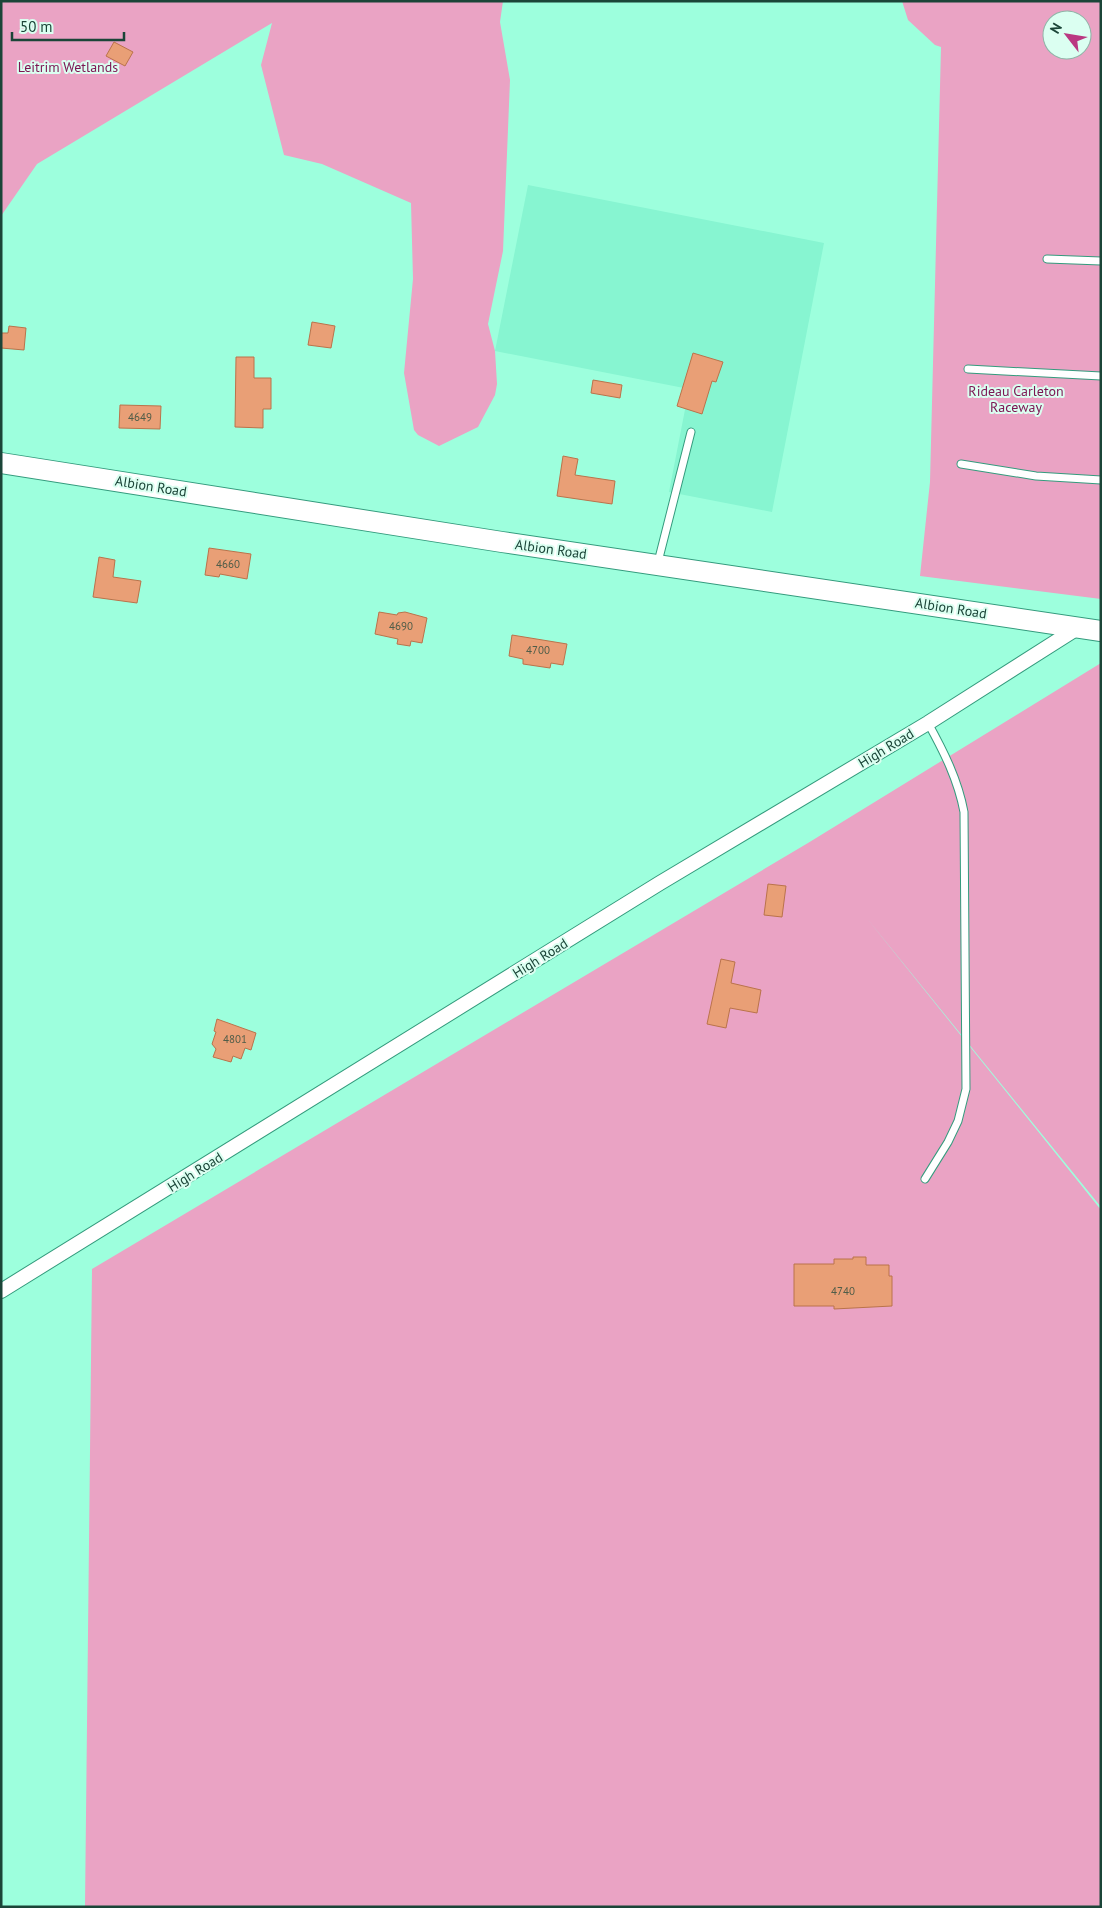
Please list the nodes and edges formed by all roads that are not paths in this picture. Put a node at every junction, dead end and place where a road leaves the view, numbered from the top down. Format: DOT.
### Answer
graph roads {
  1 [pos="1047,259"];
  2 [pos="1101,261"];
  3 [pos="968,369"];
  4 [pos="1101,376"];
  5 [pos="691,432"];
  6 [pos="1,463"];
  7 [pos="961,464"];
  8 [pos="1101,480"];
  9 [pos="657,564"];
  10 [pos="1079,628"];
  11 [pos="1101,630"];
  12 [pos="928,724"];
  13 [pos="925,1179"];
  14 [pos="1,1291"];
  1 -- 2 [label="lane"];
  3 -- 4 [label="lane"];
  5 -- 9 [label="lane"];
  6 -- 9 [label="main road, Albion Road"];
  7 -- 8 [label="lane"];
  9 -- 10 [label="main road, Albion Road"];
  10 -- 11 [label="main road, Albion Road"];
  10 -- 12 [label="street, High Road"];
  12 -- 13 [label="lane"];
  12 -- 14 [label="street, High Road"];
}
